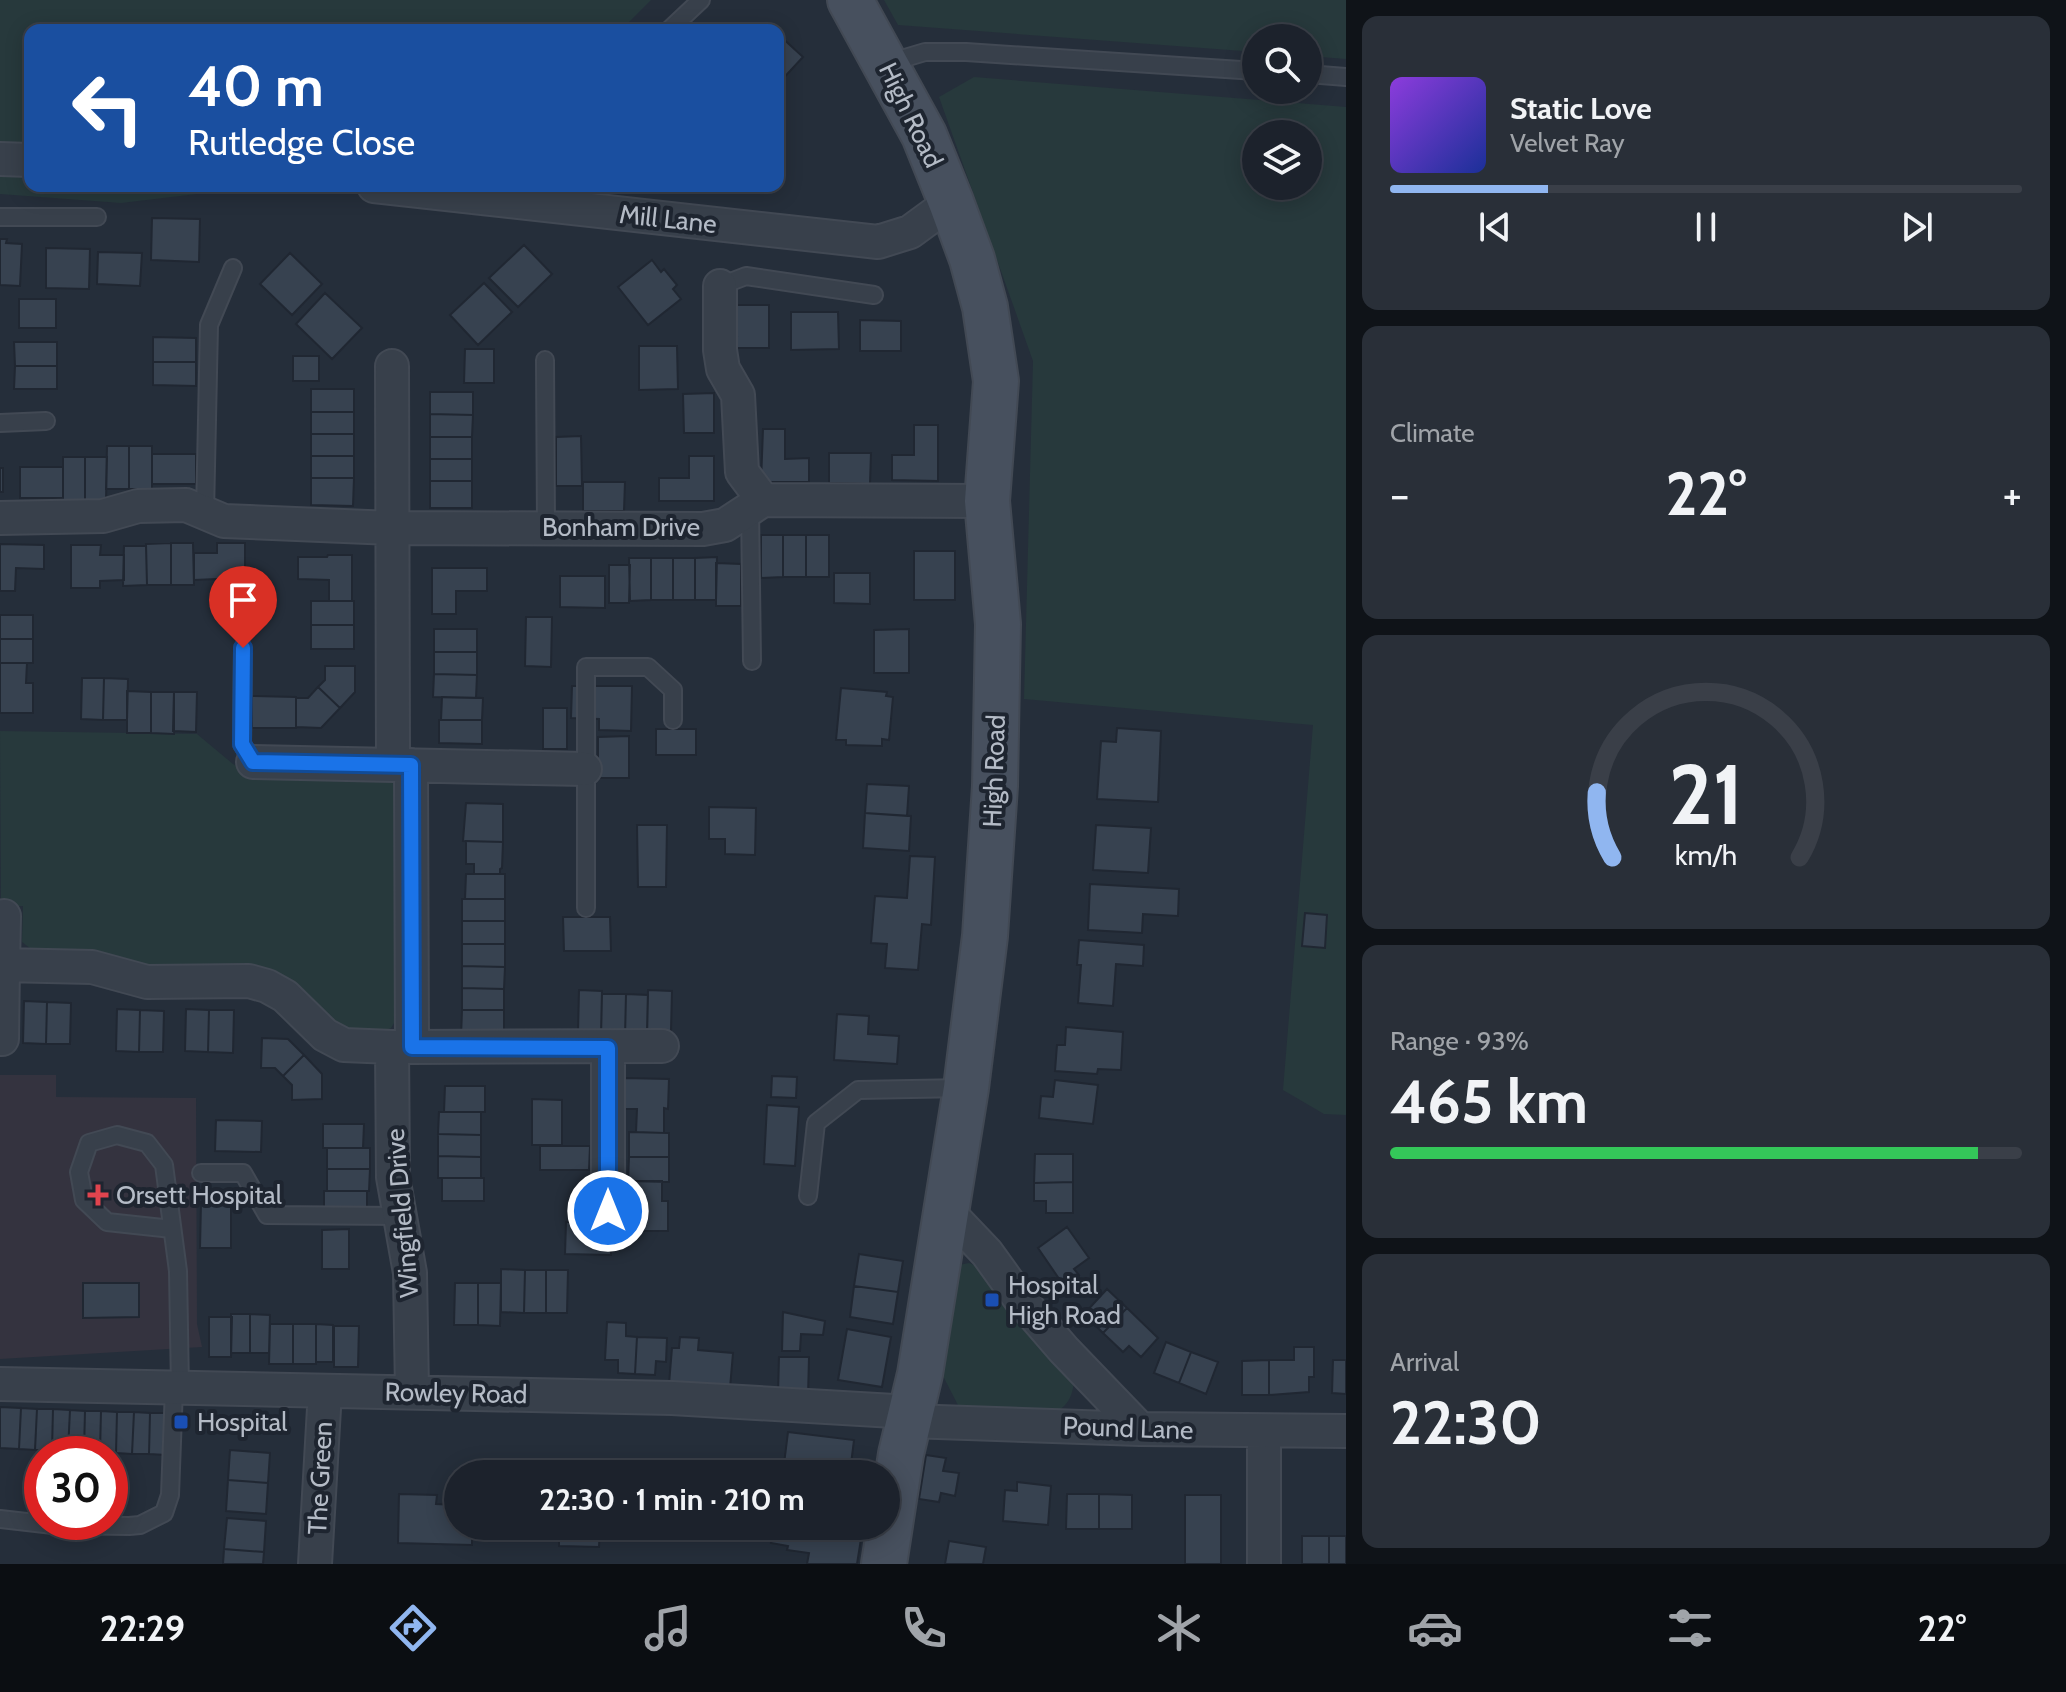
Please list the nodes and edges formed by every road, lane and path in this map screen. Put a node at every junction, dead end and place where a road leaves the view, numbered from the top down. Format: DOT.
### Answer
graph roads {
  1 [pos="701,0"];
  2 [pos="850,0"];
  3 [pos="675,24"];
  4 [pos="887,63"];
  5 [pos="1242,70"];
  6 [pos="1322,75"];
  7 [pos="1346,77"];
  8 [pos="0,159"];
  9 [pos="24,160"];
  10 [pos="475,192"];
  11 [pos="576,198"];
  12 [pos="951,202"];
  13 [pos="0,217"];
  14 [pos="97,217"];
  15 [pos="233,268"];
  16 [pos="720,286"];
  17 [pos="874,295"];
  18 [pos="545,360"];
  19 [pos="392,366"];
  20 [pos="46,421"];
  21 [pos="0,423"];
  22 [pos="987,501"];
  23 [pos="756,504"];
  24 [pos="205,514"];
  25 [pos="0,518"];
  26 [pos="392,528"];
  27 [pos="546,528"];
  28 [pos="243,648"];
  29 [pos="752,661"];
  30 [pos="673,720"];
  31 [pos="253,762"];
  32 [pos="402,765"];
  33 [pos="585,769"];
  34 [pos="586,908"];
  35 [pos="4,916"];
  36 [pos="3,965"];
  37 [pos="1,1039"];
  38 [pos="662,1046"];
  39 [pos="402,1047"];
  40 [pos="608,1048"];
  41 [pos="966,1088"];
  42 [pos="201,1173"];
  43 [pos="808,1196"];
  44 [pos="946,1210"];
  45 [pos="608,1211"];
  46 [pos="400,1216"];
  47 [pos="172,1229"];
  48 [pos="0,1384"];
  49 [pos="177,1388"];
  50 [pos="325,1391"];
  51 [pos="412,1391"];
  52 [pos="910,1416"];
  53 [pos="1140,1429"];
  54 [pos="1264,1431"];
  55 [pos="1346,1431"];
  56 [pos="0,1519"];
  57 [pos="315,1564"];
  58 [pos="884,1564"];
  59 [pos="1264,1564"];
  1 -- 3 [label="lane"];
  2 -- 4 [label="main road, High Road"];
  4 -- 5 [label="lane"];
  4 -- 12 [label="main road, High Road"];
  6 -- 7 [label="lane"];
  8 -- 9 [label="street"];
  10 -- 11 [label="street, Mill Lane"];
  11 -- 12 [label="street, Mill Lane"];
  12 -- 22 [label="main road, High Road"];
  13 -- 14 [label="lane"];
  15 -- 24 [label="lane"];
  16 -- 17 [label="lane"];
  16 -- 23 [label="street"];
  18 -- 27 [label="lane"];
  19 -- 26 [label="street, Wingfield Drive"];
  20 -- 21 [label="lane"];
  22 -- 23 [label="street, Bonham Drive"];
  22 -- 41 [label="main road, High Road"];
  23 -- 27 [label="street, Bonham Drive"];
  23 -- 29 [label="lane"];
  24 -- 25 [label="street, Bonham Drive"];
  24 -- 26 [label="street, Bonham Drive"];
  26 -- 27 [label="street, Bonham Drive"];
  26 -- 32 [label="street, Wingfield Drive"];
  28 -- 31 [label="lane"];
  30 -- 33 [label="lane"];
  31 -- 32 [label="street"];
  32 -- 33 [label="street"];
  32 -- 39 [label="street, Wingfield Drive"];
  33 -- 34 [label="lane"];
  35 -- 36 [label="street"];
  36 -- 37 [label="street"];
  36 -- 39 [label="street"];
  38 -- 40 [label="street"];
  39 -- 40 [label="street"];
  39 -- 46 [label="street, Wingfield Drive"];
  40 -- 45 [label="street"];
  41 -- 43 [label="lane"];
  41 -- 44 [label="main road, High Road"];
  42 -- 46 [label="lane"];
  44 -- 52 [label="main road, High Road"];
  44 -- 53 [label="street"];
  46 -- 51 [label="street, Wingfield Drive"];
  47 -- 47 [label="lane"];
  47 -- 49 [label="lane"];
  48 -- 49 [label="street, Rowley Road"];
  49 -- 50 [label="street, Rowley Road"];
  49 -- 56 [label="lane"];
  50 -- 51 [label="street, Rowley Road"];
  50 -- 57 [label="street, The Green"];
  51 -- 52 [label="street, Rowley Road"];
  52 -- 53 [label="street, Pound Lane"];
  52 -- 58 [label="main road, High Road"];
  53 -- 54 [label="street, Pound Lane"];
  54 -- 55 [label="street, Pound Lane"];
  54 -- 59 [label="street"];
}
